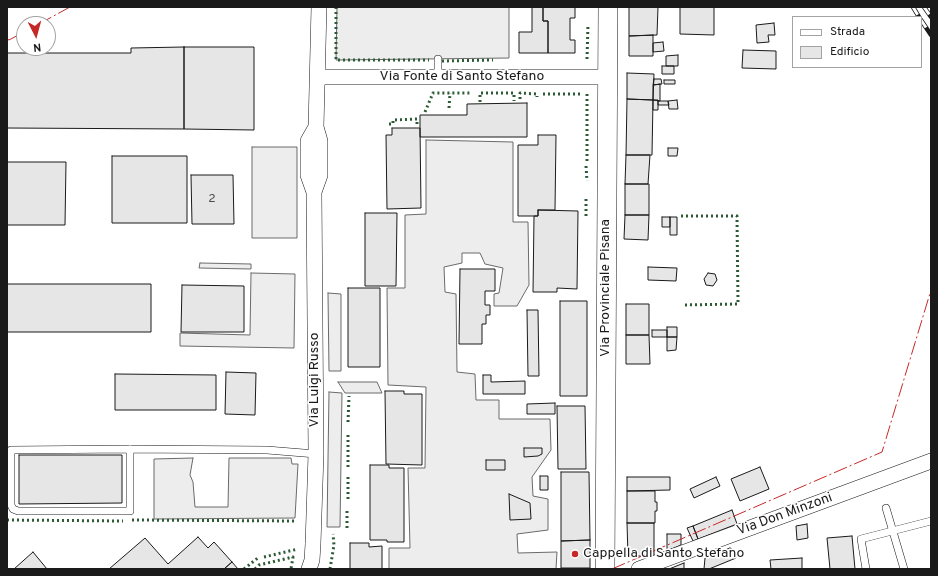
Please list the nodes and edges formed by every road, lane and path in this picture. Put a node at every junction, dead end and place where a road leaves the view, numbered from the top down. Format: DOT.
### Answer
graph roads {
  1 [pos="319,7"];
  2 [pos="608,7"];
  3 [pos="438,59"];
  4 [pos="606,76"];
  5 [pos="317,77"];
  6 [pos="438,77"];
  7 [pos="130,449"];
  8 [pos="316,454"];
  9 [pos="931,461"];
  10 [pos="886,508"];
  11 [pos="931,521"];
  12 [pos="893,531"];
  13 [pos="310,569"];
  14 [pos="605,569"];
  15 [pos="639,569"];
  16 [pos="866,569"];
  17 [pos="904,569"];
  1 -- 5 [label="street, Via Luigi Russo"];
  2 -- 4 [label="street, Via Provinciale Pisana"];
  3 -- 6 [label="lane"];
  4 -- 6 [label="street, Via Fonte di Santo Stefano"];
  4 -- 14 [label="street, Via Provinciale Pisana"];
  5 -- 6 [label="street, Via Fonte di Santo Stefano"];
  5 -- 8 [label="street, Via Luigi Russo"];
  7 -- 7 [label="lane"];
  7 -- 8 [label="lane"];
  8 -- 13 [label="street, Via Luigi Russo"];
  9 -- 15 [label="street, Via Don Minzoni"];
  10 -- 12 [label="lane"];
  11 -- 12 [label="lane"];
  12 -- 16 [label="lane"];
  12 -- 17 [label="lane"];
}
